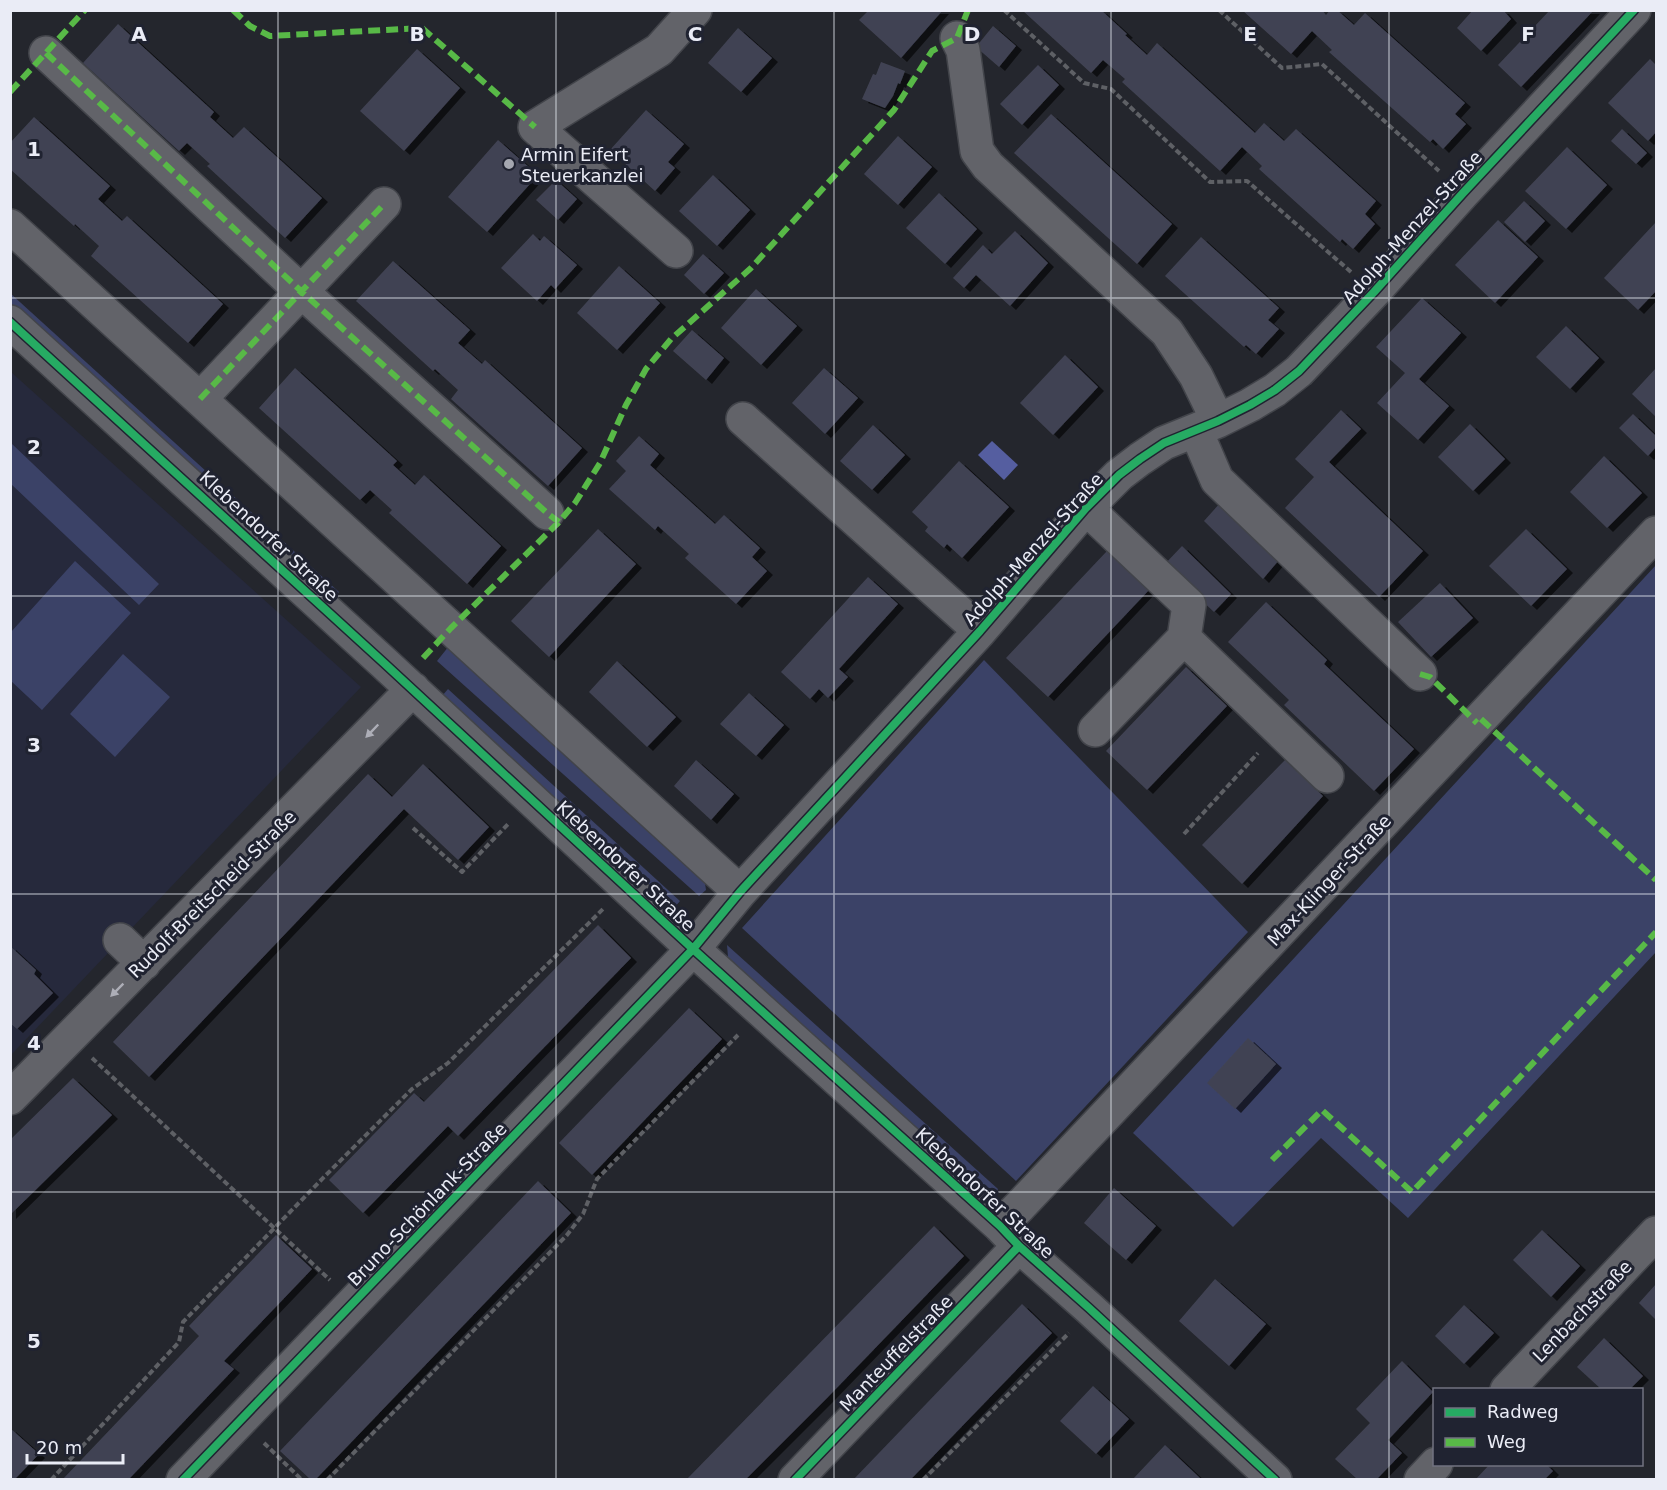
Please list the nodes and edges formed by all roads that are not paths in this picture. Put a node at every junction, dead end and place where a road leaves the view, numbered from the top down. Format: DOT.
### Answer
graph roads {
  1 [pos="696,10"];
  2 [pos="1634,10"];
  3 [pos="957,38"];
  4 [pos="46,53"];
  5 [pos="384,204"];
  6 [pos="10,226"];
  7 [pos="676,251"];
  8 [pos="301,291"];
  9 [pos="10,322"];
  10 [pos="200,399"];
  11 [pos="743,419"];
  12 [pos="1207,426"];
  13 [pos="1086,508"];
  14 [pos="547,513"];
  15 [pos="1656,533"];
  16 [pos="980,631"];
  17 [pos="1184,638"];
  18 [pos="1420,674"];
  19 [pos="413,689"];
  20 [pos="1095,730"];
  21 [pos="1327,776"];
  22 [pos="740,892"];
  23 [pos="120,940"];
  24 [pos="693,949"];
  25 [pos="144,963"];
  26 [pos="10,1098"];
  27 [pos="1656,1233"];
  28 [pos="1010,1236"];
  29 [pos="1508,1388"];
  30 [pos="1434,1466"];
  31 [pos="183,1479"];
  32 [pos="795,1479"];
  33 [pos="1275,1479"];
  34 [pos="1421,1479"];
  1 -- 7 [label="street"];
  2 -- 12 [label="street, Adolph-Menzel-Straße"];
  3 -- 12 [label="street"];
  4 -- 8 [label="street"];
  5 -- 8 [label="street"];
  6 -- 10 [label="street"];
  8 -- 10 [label="street"];
  8 -- 14 [label="street"];
  9 -- 19 [label="street, Klebendorfer Straße"];
  10 -- 22 [label="street"];
  11 -- 16 [label="street, Adolph-Menzel-Straße"];
  12 -- 13 [label="street, Adolph-Menzel-Straße"];
  12 -- 18 [label="street"];
  13 -- 16 [label="street, Adolph-Menzel-Straße"];
  13 -- 17 [label="street"];
  15 -- 28 [label="street, Max-Klinger-Straße"];
  16 -- 22 [label="street, Adolph-Menzel-Straße"];
  17 -- 20 [label="street"];
  17 -- 21 [label="street"];
  19 -- 24 [label="street, Klebendorfer Straße"];
  19 -- 25 [label="street, Rudolf-Breitscheid-Straße, one-way"];
  22 -- 24 [label="street, Adolph-Menzel-Straße"];
  23 -- 25 [label="street"];
  24 -- 28 [label="street, Klebendorfer Straße"];
  24 -- 31 [label="street, Bruno-Schönlank-Straße"];
  25 -- 26 [label="street, Rudolf-Breitscheid-Straße, one-way"];
  27 -- 29 [label="street, Lenbachstraße"];
  28 -- 32 [label="street, Manteuffelstraße"];
  28 -- 33 [label="street, Klebendorfer Straße"];
  30 -- 34 [label="street"];
}
